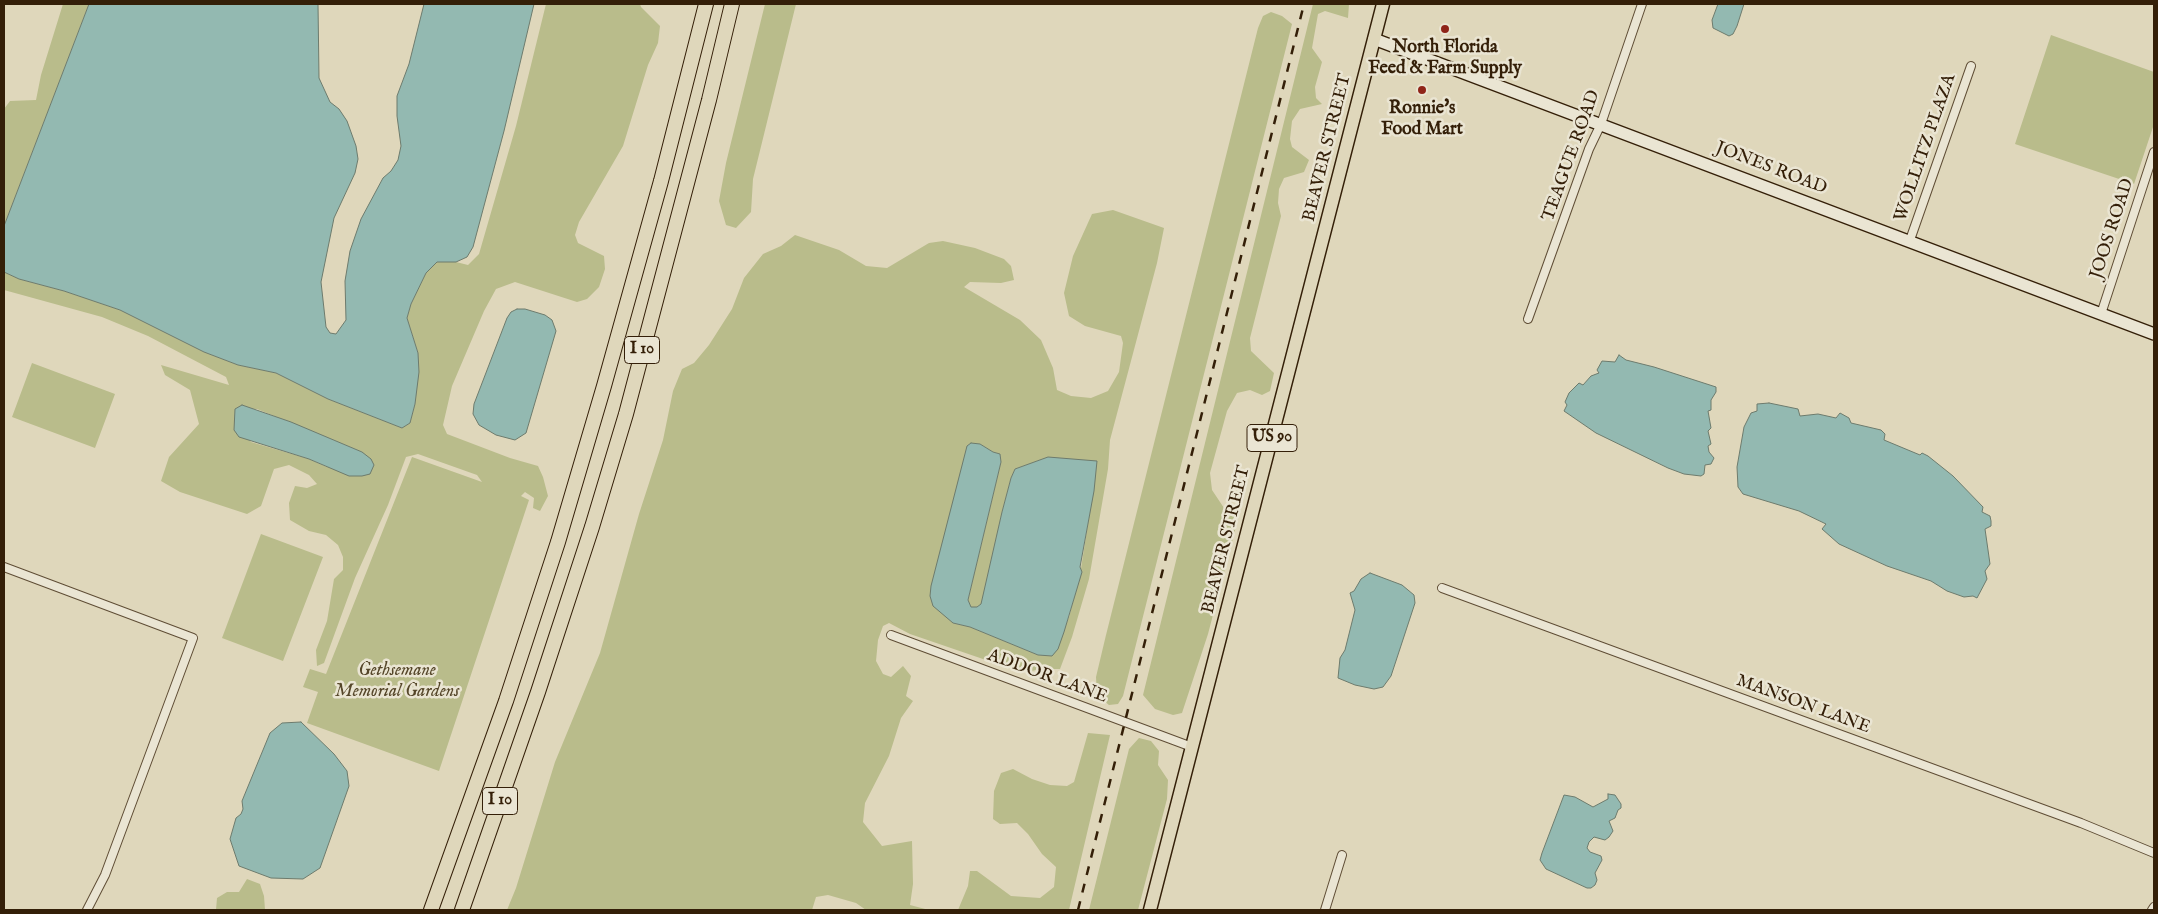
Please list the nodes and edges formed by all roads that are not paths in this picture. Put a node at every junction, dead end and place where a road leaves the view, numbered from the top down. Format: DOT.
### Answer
graph roads {
  1 [pos="706,4"];
  2 [pos="732,4"];
  3 [pos="1383,4"];
  4 [pos="1642,4"];
  5 [pos="1374,39"];
  6 [pos="1971,66"];
  7 [pos="1601,124"];
  8 [pos="2154,152"];
  9 [pos="1910,240"];
  10 [pos="2101,314"];
  11 [pos="1528,319"];
  12 [pos="2154,334"];
  13 [pos="4,567"];
  14 [pos="1442,588"];
  15 [pos="891,636"];
  16 [pos="1192,747"];
  17 [pos="463,824"];
  18 [pos="483,851"];
  19 [pos="2154,853"];
  20 [pos="1342,855"];
  21 [pos="2154,907"];
  22 [pos="87,910"];
  23 [pos="423,910"];
  24 [pos="432,910"];
  25 [pos="462,910"];
  26 [pos="468,910"];
  27 [pos="1150,910"];
  28 [pos="1325,910"];
  29 [pos="2152,910"];
  1 -- 17 [label="highway, I 10"];
  2 -- 18 [label="highway, I 10"];
  3 -- 5 [label="main road, BEAVER STREET / US 90"];
  4 -- 7 [label="street, TEAGUE ROAD"];
  5 -- 7 [label="street, JONES ROAD"];
  5 -- 16 [label="main road, BEAVER STREET / US 90"];
  6 -- 9 [label="street, WOLLITZ PLAZA"];
  7 -- 9 [label="street, JONES ROAD"];
  7 -- 11 [label="street, TEAGUE ROAD"];
  8 -- 10 [label="street, JOOS ROAD"];
  9 -- 10 [label="street, JONES ROAD"];
  10 -- 12 [label="street, JONES ROAD"];
  13 -- 22 [label="street"];
  14 -- 19 [label="street, MANSON LANE"];
  15 -- 16 [label="street, ADDOR LANE"];
  16 -- 27 [label="main road, BEAVER STREET / US 90"];
  17 -- 23 [label="highway"];
  17 -- 24 [label="highway, I 10"];
  18 -- 25 [label="highway, I 10"];
  18 -- 26 [label="highway"];
  20 -- 28 [label="street"];
  21 -- 29 [label="street"];
}
